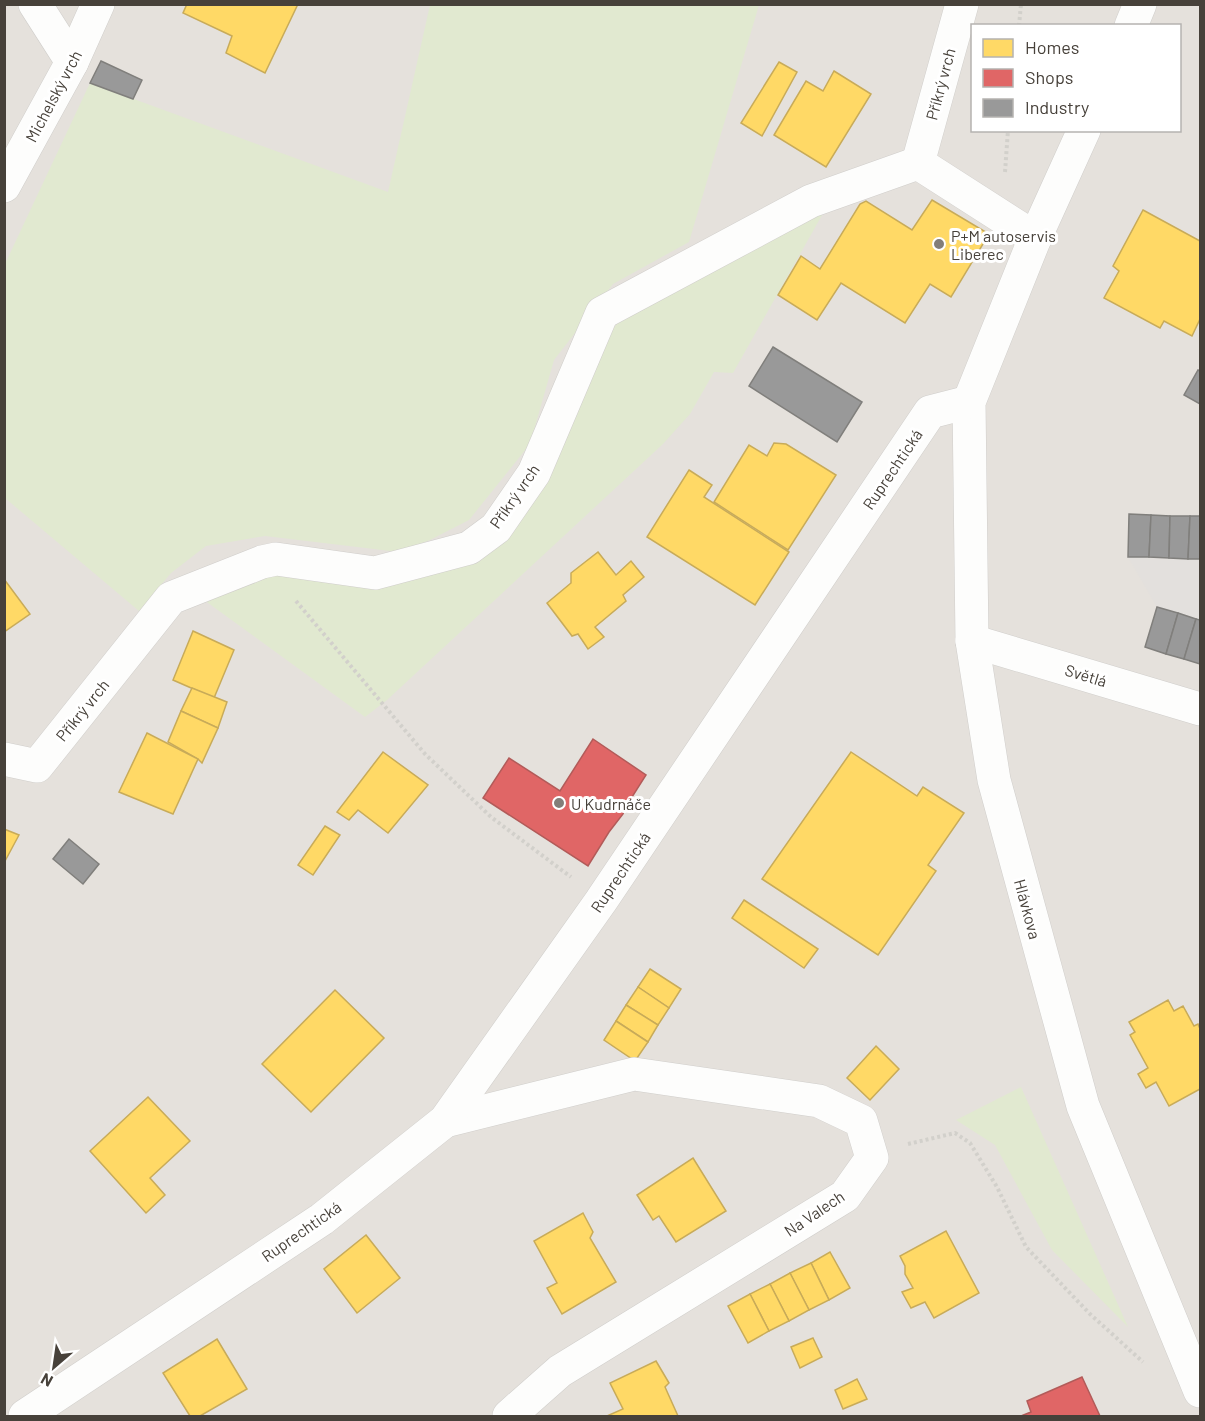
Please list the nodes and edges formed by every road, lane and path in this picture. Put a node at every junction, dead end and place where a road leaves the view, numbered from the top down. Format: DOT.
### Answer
graph roads {
  1 [pos="35,4"];
  2 [pos="98,4"];
  3 [pos="962,4"];
  4 [pos="1021,4"];
  5 [pos="1140,4"];
  6 [pos="1019,24"];
  7 [pos="1132,24"];
  8 [pos="72,62"];
  9 [pos="1083,132"];
  10 [pos="918,163"];
  11 [pos="4,186"];
  12 [pos="1035,238"];
  13 [pos="969,402"];
  14 [pos="262,562"];
  15 [pos="972,641"];
  16 [pos="1200,709"];
  17 [pos="4,759"];
  18 [pos="601,901"];
  19 [pos="445,1121"];
  20 [pos="870,1152"];
  21 [pos="1146,1365"];
  22 [pos="1200,1391"];
  23 [pos="25,1416"];
  24 [pos="509,1416"];
  1 -- 8 [label="street"];
  2 -- 8 [label="street, Michelský vrch"];
  3 -- 10 [label="street, Příkrý vrch"];
  4 -- 6 [label="path"];
  5 -- 7 [label="street"];
  8 -- 11 [label="street, Michelský vrch"];
  9 -- 12 [label="street"];
  10 -- 12 [label="street"];
  10 -- 14 [label="street, Příkrý vrch"];
  12 -- 13 [label="street"];
  13 -- 15 [label="street, Hlávkova"];
  13 -- 18 [label="street, Ruprechtická"];
  14 -- 17 [label="street, Příkrý vrch"];
  14 -- 18 [label="path"];
  15 -- 16 [label="street, Světlá"];
  15 -- 22 [label="street, Hlávkova"];
  18 -- 19 [label="street, Ruprechtická"];
  19 -- 20 [label="street"];
  19 -- 23 [label="street, Ruprechtická"];
  20 -- 21 [label="path"];
  20 -- 24 [label="street, Na Valech"];
}
